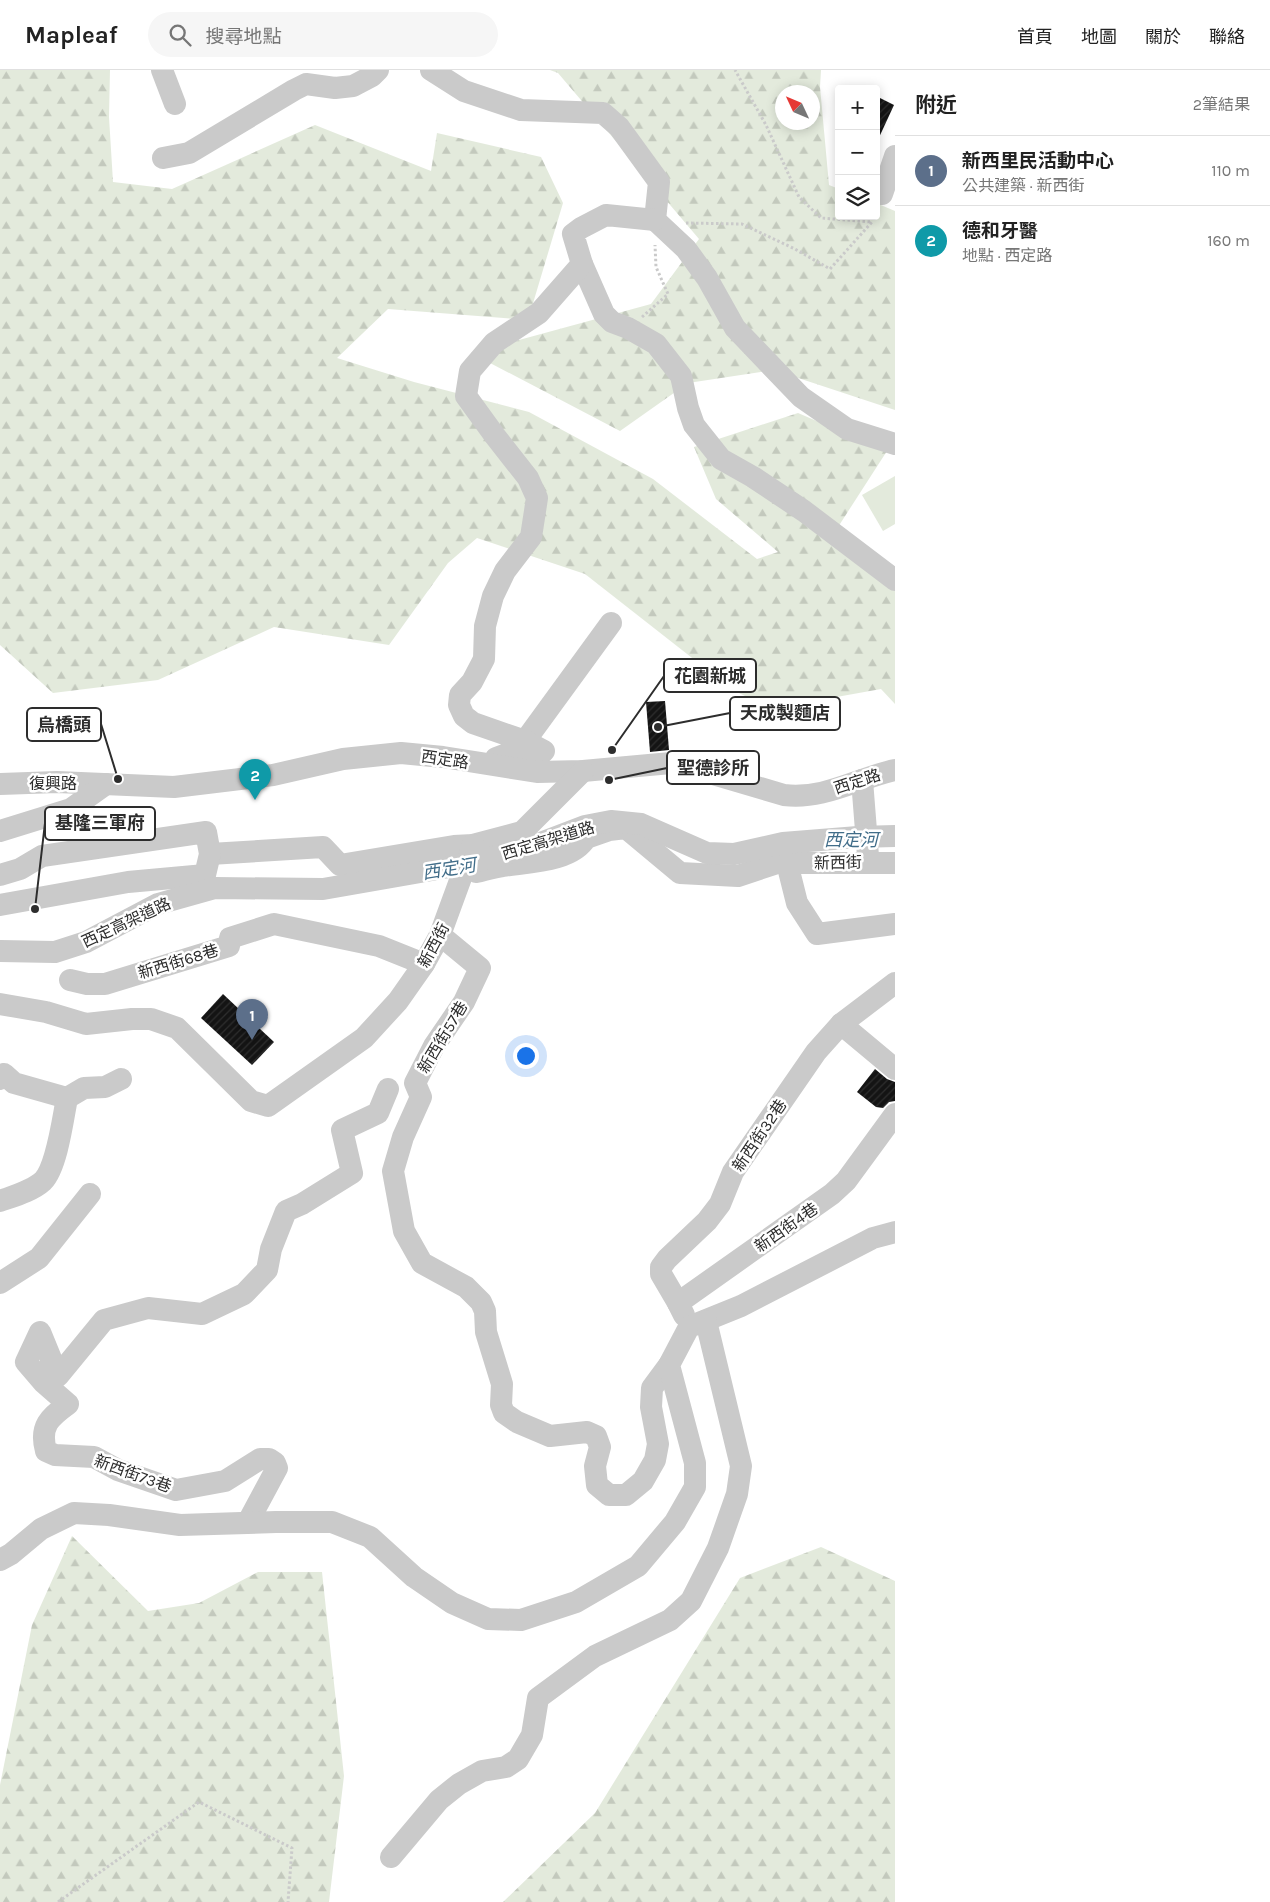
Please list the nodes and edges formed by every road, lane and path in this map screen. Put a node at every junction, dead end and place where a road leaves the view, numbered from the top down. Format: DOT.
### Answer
graph roads {
  1 [pos="162,70"];
  2 [pos="378,70"];
  3 [pos="431,70"];
  4 [pos="735,70"];
  5 [pos="306,77"];
  6 [pos="175,104"];
  7 [pos="895,156"];
  8 [pos="163,158"];
  9 [pos="882,194"];
  10 [pos="655,220"];
  11 [pos="582,264"];
  12 [pos="628,328"];
  13 [pos="895,444"];
  14 [pos="895,580"];
  15 [pos="611,623"];
  16 [pos="525,741"];
  17 [pos="478,764"];
  18 [pos="895,770"];
  19 [pos="583,771"];
  20 [pos="862,780"];
  21 [pos="0,784"];
  22 [pos="106,784"];
  23 [pos="0,831"];
  24 [pos="895,836"];
  25 [pos="473,845"];
  26 [pos="210,854"];
  27 [pos="868,862"];
  28 [pos="786,863"];
  29 [pos="895,863"];
  30 [pos="0,875"];
  31 [pos="463,875"];
  32 [pos="0,905"];
  33 [pos="895,924"];
  34 [pos="440,935"];
  35 [pos="0,951"];
  36 [pos="424,964"];
  37 [pos="70,980"];
  38 [pos="895,983"];
  39 [pos="0,1004"];
  40 [pos="841,1024"];
  41 [pos="895,1069"];
  42 [pos="1,1075"];
  43 [pos="121,1079"];
  44 [pos="388,1089"];
  45 [pos="67,1098"];
  46 [pos="895,1114"];
  47 [pos="90,1194"];
  48 [pos="0,1201"];
  49 [pos="895,1232"];
  50 [pos="0,1284"];
  51 [pos="678,1303"];
  52 [pos="697,1324"];
  53 [pos="669,1365"];
  54 [pos="248,1522"];
  55 [pos="0,1560"];
  56 [pos="391,1857"];
  57 [pos="58,1902"];
  58 [pos="288,1902"];
  1 -- 6 [label="street"];
  2 -- 5 [label="street"];
  3 -- 10 [label="street"];
  4 -- 10 [label="path"];
  5 -- 8 [label="street"];
  7 -- 9 [label="street"];
  10 -- 11 [label="street"];
  10 -- 12 [label="path"];
  10 -- 13 [label="street"];
  11 -- 12 [label="street"];
  11 -- 16 [label="street"];
  12 -- 14 [label="street"];
  15 -- 16 [label="street"];
  16 -- 17 [label="street"];
  17 -- 19 [label="street, 西定路"];
  17 -- 22 [label="street, 西定路"];
  18 -- 20 [label="street, 西定路"];
  19 -- 20 [label="street, 西定路"];
  19 -- 25 [label="street"];
  20 -- 27 [label="street"];
  21 -- 22 [label="street, 復興路"];
  22 -- 23 [label="street"];
  24 -- 35 [label="street, 西定高架道路, bridge"];
  25 -- 26 [label="street"];
  25 -- 31 [label="street"];
  26 -- 30 [label="street"];
  26 -- 32 [label="street"];
  27 -- 28 [label="street, 新西街"];
  27 -- 29 [label="street, 新西街"];
  28 -- 31 [label="street, 新西街"];
  28 -- 33 [label="street"];
  31 -- 34 [label="street, 新西街"];
  34 -- 36 [label="street, 新西街"];
  34 -- 53 [label="street, 新西街57巷"];
  36 -- 37 [label="street, 新西街68巷"];
  36 -- 39 [label="street, 新西街"];
  38 -- 40 [label="street, 新西街32巷"];
  40 -- 41 [label="street"];
  40 -- 51 [label="street, 新西街32巷"];
  42 -- 45 [label="street"];
  43 -- 45 [label="street"];
  44 -- 54 [label="street, 新西街73巷"];
  45 -- 48 [label="street"];
  46 -- 51 [label="street, 新西街4巷"];
  47 -- 50 [label="street"];
  49 -- 52 [label="street"];
  51 -- 52 [label="street"];
  52 -- 53 [label="street"];
  52 -- 56 [label="street"];
  53 -- 54 [label="street"];
  54 -- 55 [label="street"];
  57 -- 58 [label="path"];
}
